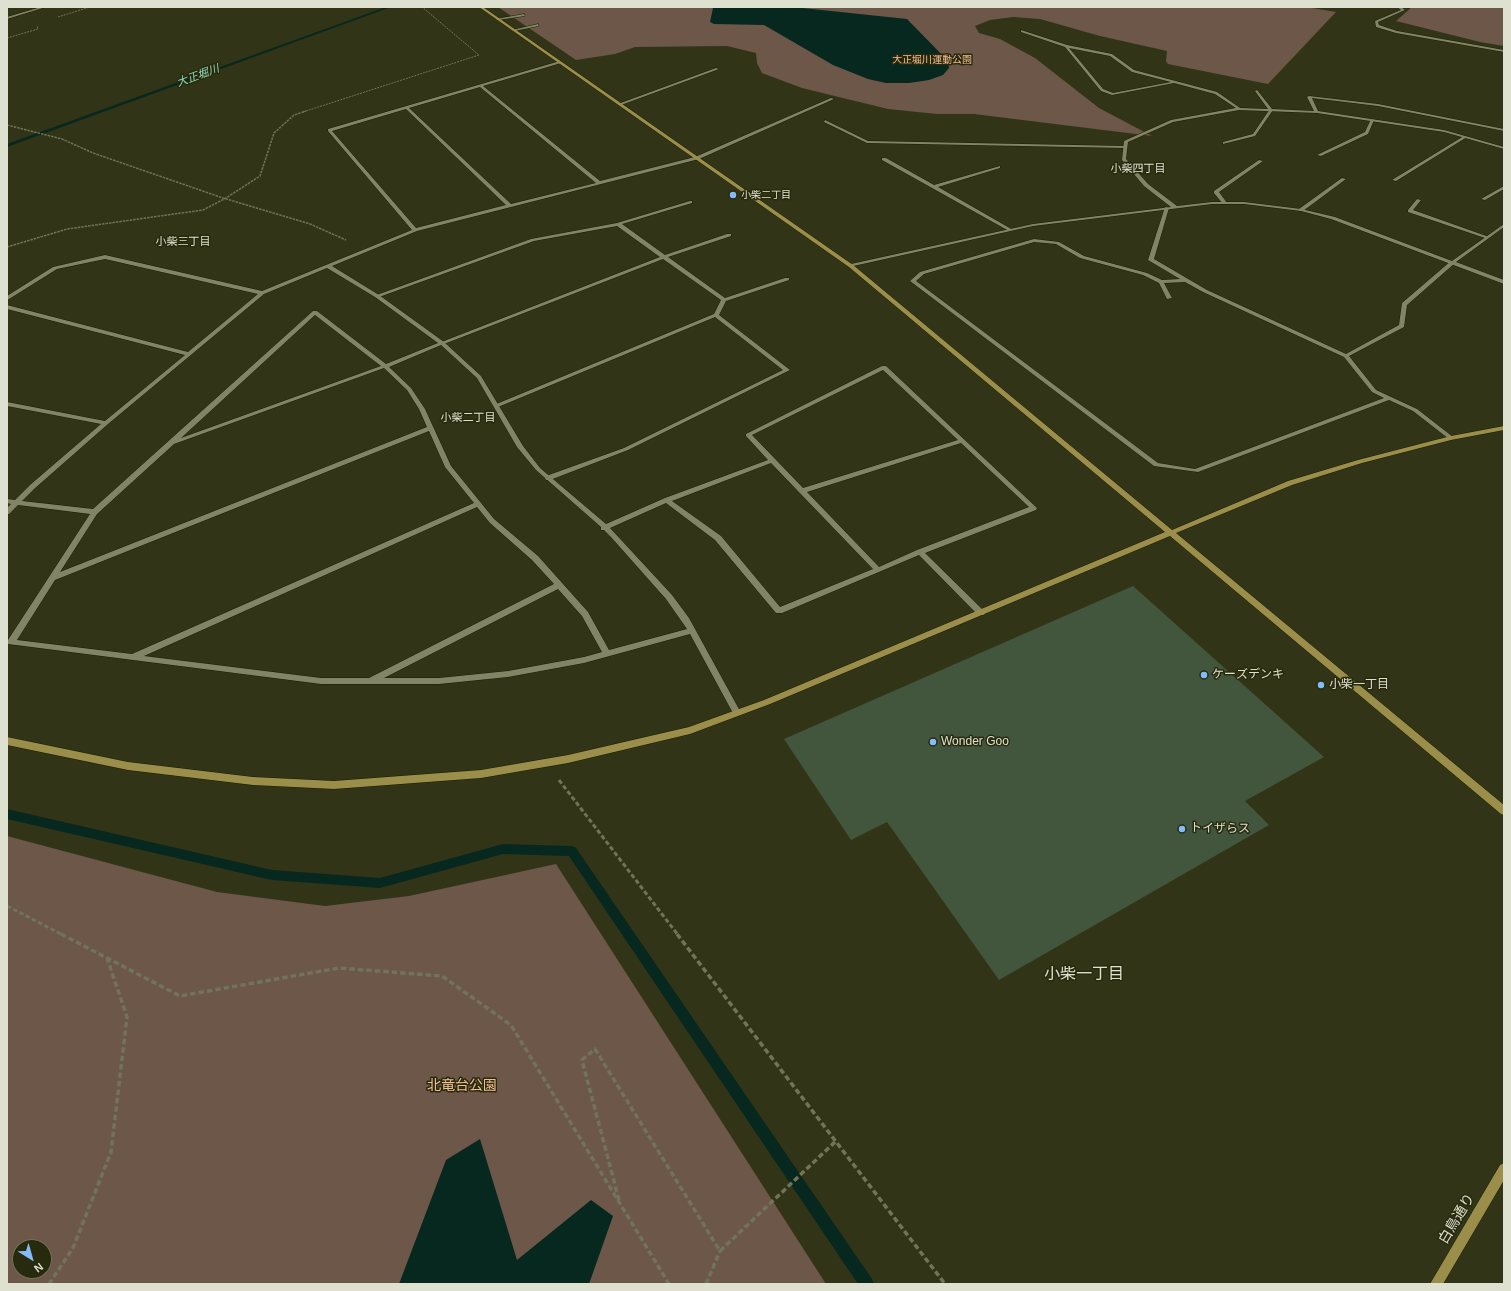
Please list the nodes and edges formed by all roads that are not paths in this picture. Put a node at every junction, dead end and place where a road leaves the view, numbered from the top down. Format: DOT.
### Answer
graph roads {
  1 [pos="44,7"];
  2 [pos="481,7"];
  3 [pos="1399,7"];
  4 [pos="524,15"];
  5 [pos="7,18"];
  6 [pos="498,19"];
  7 [pos="538,25"];
  8 [pos="514,30"];
  9 [pos="1022,31"];
  10 [pos="1066,46"];
  11 [pos="1504,52"];
  12 [pos="560,62"];
  13 [pos="717,69"];
  14 [pos="1174,83"];
  15 [pos="480,85"];
  16 [pos="1257,91"];
  17 [pos="832,98"];
  18 [pos="620,104"];
  19 [pos="406,107"];
  20 [pos="1239,108"];
  21 [pos="1271,110"];
  22 [pos="1317,112"];
  23 [pos="1372,120"];
  24 [pos="825,121"];
  25 [pos="1504,130"];
  26 [pos="1465,137"];
  27 [pos="1225,143"];
  28 [pos="1125,147"];
  29 [pos="1504,148"];
  30 [pos="1319,155"];
  31 [pos="697,158"];
  32 [pos="884,159"];
  33 [pos="1261,161"];
  34 [pos="998,167"];
  35 [pos="1344,179"];
  36 [pos="1394,180"];
  37 [pos="599,183"];
  38 [pos="934,187"];
  39 [pos="1504,187"];
  40 [pos="1483,199"];
  41 [pos="1419,200"];
  42 [pos="690,202"];
  43 [pos="1225,203"];
  44 [pos="510,206"];
  45 [pos="1174,207"];
  46 [pos="1167,208"];
  47 [pos="1301,210"];
  48 [pos="618,224"];
  49 [pos="1504,225"];
  50 [pos="415,230"];
  51 [pos="1011,230"];
  52 [pos="729,235"];
  53 [pos="1488,237"];
  54 [pos="664,257"];
  55 [pos="1453,262"];
  56 [pos="328,266"];
  57 [pos="851,266"];
  58 [pos="787,279"];
  59 [pos="1186,280"];
  60 [pos="1161,282"];
  61 [pos="1504,282"];
  62 [pos="262,293"];
  63 [pos="377,296"];
  64 [pos="7,298"];
  65 [pos="1168,298"];
  66 [pos="724,300"];
  67 [pos="7,307"];
  68 [pos="716,315"];
  69 [pos="442,343"];
  70 [pos="189,354"];
  71 [pos="1346,356"];
  72 [pos="385,366"];
  73 [pos="1389,398"];
  74 [pos="7,404"];
  75 [pos="496,406"];
  76 [pos="106,423"];
  77 [pos="430,428"];
  78 [pos="1504,428"];
  79 [pos="1451,438"];
  80 [pos="962,441"];
  81 [pos="170,444"];
  82 [pos="773,460"];
  83 [pos="548,478"];
  84 [pos="802,491"];
  85 [pos="667,500"];
  86 [pos="7,501"];
  87 [pos="17,502"];
  88 [pos="478,504"];
  89 [pos="7,512"];
  90 [pos="95,512"];
  91 [pos="604,528"];
  92 [pos="1172,534"];
  93 [pos="920,552"];
  94 [pos="878,570"];
  95 [pos="52,578"];
  96 [pos="559,585"];
  97 [pos="981,613"];
  98 [pos="692,631"];
  99 [pos="607,654"];
  100 [pos="134,656"];
  101 [pos="370,681"];
  102 [pos="737,713"];
  103 [pos="7,741"];
  104 [pos="1504,811"];
  105 [pos="1504,1168"];
  106 [pos="1436,1284"];
  1 -- 5 [label="street"];
  2 -- 6 [label="street"];
  3 -- 11 [label="street"];
  4 -- 6 [label="street"];
  6 -- 8 [label="street"];
  7 -- 8 [label="street"];
  8 -- 12 [label="street"];
  9 -- 10 [label="street"];
  10 -- 14 [label="street"];
  10 -- 14 [label="street"];
  12 -- 15 [label="street"];
  12 -- 18 [label="street"];
  13 -- 18 [label="street"];
  14 -- 20 [label="street"];
  15 -- 19 [label="street"];
  15 -- 37 [label="street"];
  16 -- 21 [label="street"];
  17 -- 31 [label="street"];
  18 -- 31 [label="street"];
  19 -- 44 [label="street"];
  19 -- 50 [label="street"];
  20 -- 21 [label="street"];
  20 -- 28 [label="street"];
  21 -- 22 [label="street"];
  21 -- 27 [label="street"];
  22 -- 23 [label="street"];
  22 -- 25 [label="street"];
  23 -- 26 [label="street"];
  23 -- 30 [label="street"];
  24 -- 28 [label="street"];
  26 -- 29 [label="street"];
  26 -- 36 [label="street"];
  28 -- 45 [label="street"];
  31 -- 37 [label="street"];
  31 -- 57 [label="street"];
  32 -- 38 [label="street"];
  33 -- 43 [label="street"];
  34 -- 38 [label="street"];
  35 -- 47 [label="street"];
  37 -- 44 [label="street"];
  38 -- 51 [label="street"];
  39 -- 40 [label="street"];
  41 -- 53 [label="street"];
  42 -- 48 [label="street"];
  43 -- 45 [label="street"];
  43 -- 47 [label="street"];
  44 -- 50 [label="street"];
  45 -- 46 [label="street"];
  46 -- 51 [label="street"];
  46 -- 59 [label="street"];
  47 -- 55 [label="street"];
  48 -- 54 [label="street"];
  48 -- 63 [label="street"];
  49 -- 53 [label="street"];
  50 -- 56 [label="street"];
  51 -- 57 [label="street"];
  52 -- 54 [label="street"];
  53 -- 55 [label="street"];
  54 -- 66 [label="street"];
  54 -- 69 [label="street"];
  55 -- 61 [label="street"];
  55 -- 71 [label="street"];
  56 -- 62 [label="street"];
  56 -- 63 [label="street"];
  57 -- 92 [label="street"];
  58 -- 66 [label="street"];
  59 -- 60 [label="street"];
  59 -- 71 [label="street"];
  60 -- 65 [label="street"];
  60 -- 73 [label="street"];
  62 -- 64 [label="street"];
  62 -- 70 [label="street"];
  63 -- 69 [label="street"];
  66 -- 68 [label="street"];
  67 -- 70 [label="street"];
  68 -- 75 [label="street"];
  68 -- 83 [label="street"];
  69 -- 72 [label="street"];
  69 -- 75 [label="street"];
  70 -- 76 [label="street"];
  71 -- 73 [label="street"];
  72 -- 77 [label="street"];
  72 -- 81 [label="street"];
  72 -- 81 [label="street"];
  73 -- 79 [label="street"];
  74 -- 76 [label="street"];
  75 -- 83 [label="street"];
  76 -- 87 [label="street"];
  77 -- 88 [label="street"];
  77 -- 95 [label="street"];
  78 -- 79 [label="street"];
  79 -- 92 [label="street"];
  80 -- 82 [label="street"];
  80 -- 84 [label="street"];
  80 -- 93 [label="street"];
  81 -- 90 [label="street"];
  82 -- 84 [label="street"];
  82 -- 85 [label="street"];
  83 -- 91 [label="street"];
  84 -- 94 [label="street"];
  85 -- 91 [label="street"];
  85 -- 94 [label="street"];
  86 -- 87 [label="street"];
  87 -- 89 [label="street"];
  87 -- 90 [label="street"];
  88 -- 96 [label="street"];
  88 -- 100 [label="street"];
  90 -- 95 [label="street"];
  91 -- 98 [label="street"];
  92 -- 97 [label="street"];
  92 -- 104 [label="street"];
  93 -- 94 [label="street"];
  93 -- 97 [label="street"];
  95 -- 100 [label="street"];
  96 -- 99 [label="street"];
  96 -- 101 [label="street"];
  97 -- 102 [label="street"];
  98 -- 99 [label="street"];
  98 -- 102 [label="street"];
  99 -- 101 [label="street"];
  100 -- 101 [label="street"];
  102 -- 103 [label="street"];
  105 -- 106 [label="street, 白鳥通り"];
}
